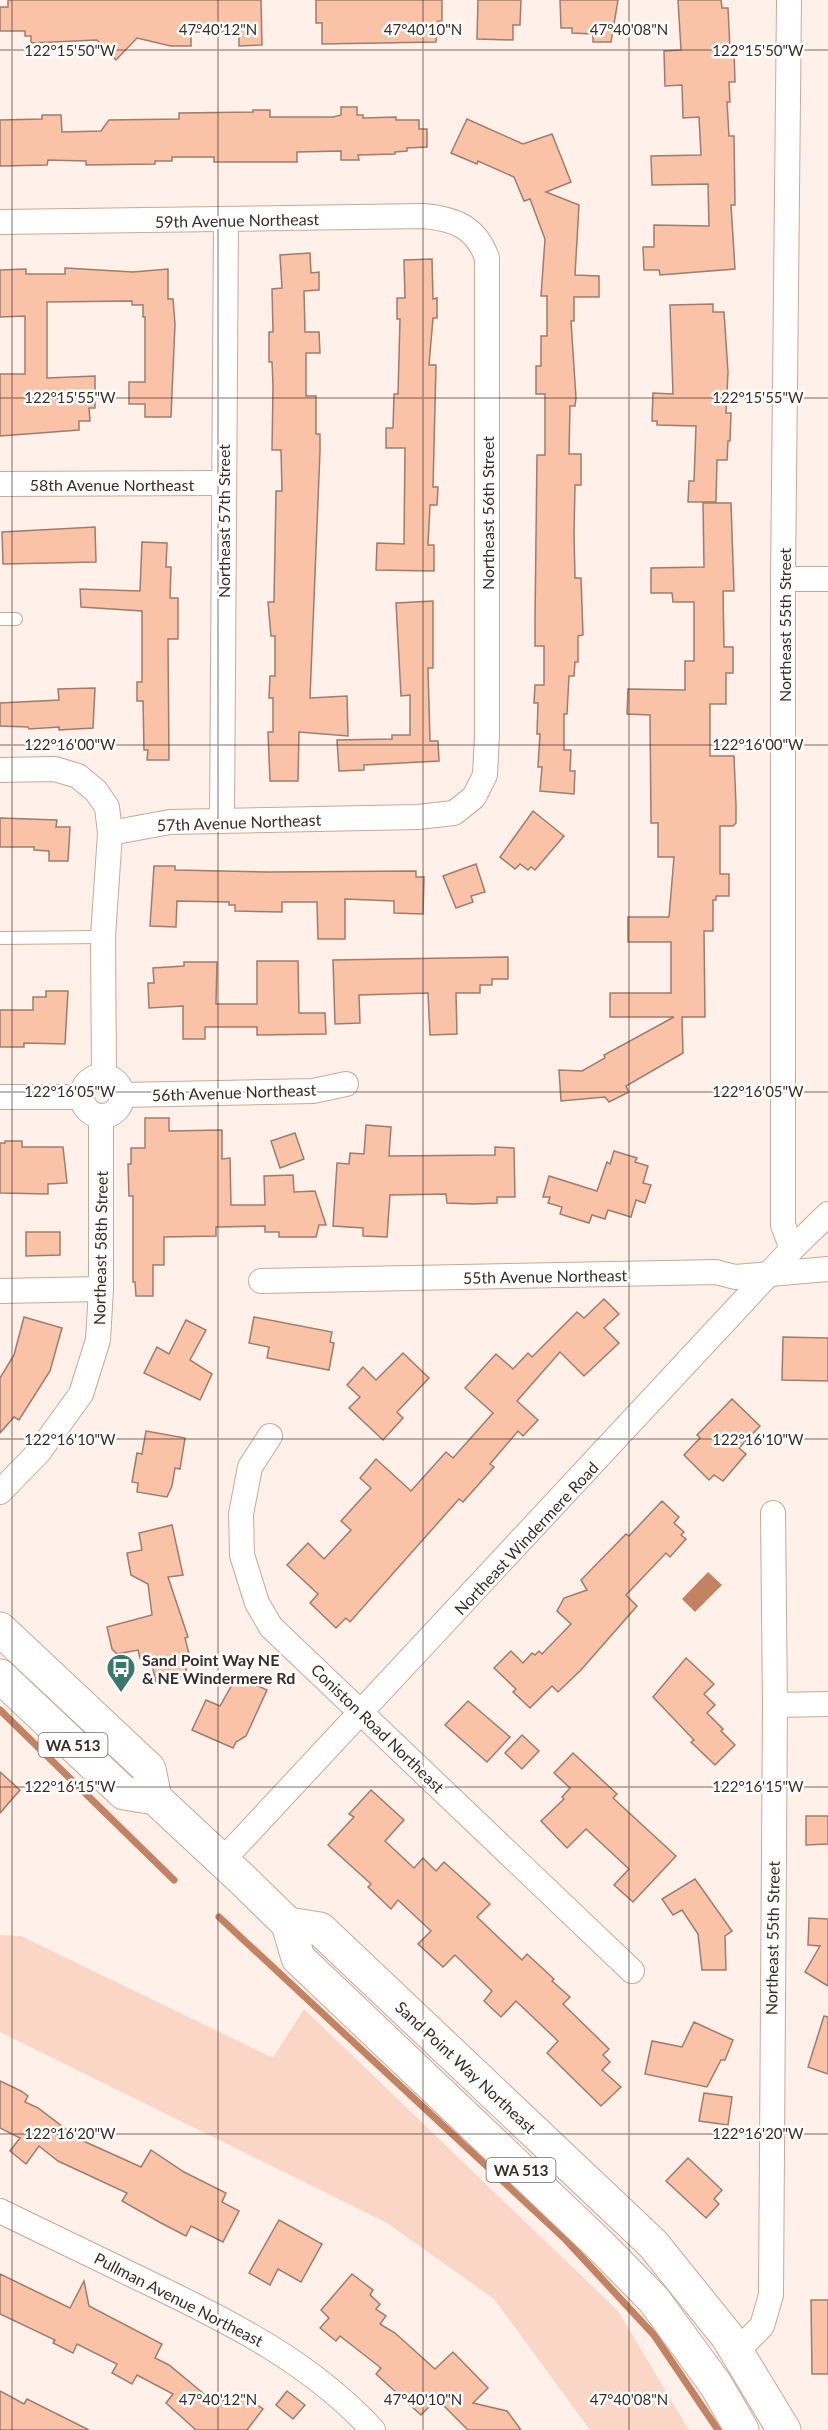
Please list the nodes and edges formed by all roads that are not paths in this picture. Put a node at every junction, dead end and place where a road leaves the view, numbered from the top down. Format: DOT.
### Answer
graph roads {
  1 [pos="789,0"];
  2 [pos="226,220"];
  3 [pos="0,222"];
  4 [pos="471,230"];
  5 [pos="223,483"];
  6 [pos="0,484"];
  7 [pos="783,579"];
  8 [pos="828,579"];
  9 [pos="0,619"];
  10 [pos="16,619"];
  11 [pos="0,770"];
  12 [pos="474,797"];
  13 [pos="222,821"];
  14 [pos="110,834"];
  15 [pos="104,937"];
  16 [pos="0,938"];
  17 [pos="104,1076"];
  18 [pos="346,1084"];
  19 [pos="121,1095"];
  20 [pos="82,1096"];
  21 [pos="0,1097"];
  22 [pos="101,1116"];
  23 [pos="828,1214"];
  24 [pos="792,1249"];
  25 [pos="828,1269"];
  26 [pos="772,1274"];
  27 [pos="261,1281"];
  28 [pos="101,1289"];
  29 [pos="0,1291"];
  30 [pos="270,1436"];
  31 [pos="0,1492"];
  32 [pos="773,1513"];
  33 [pos="0,1629"];
  34 [pos="0,1676"];
  35 [pos="828,1704"];
  36 [pos="775,1705"];
  37 [pos="363,1712"];
  38 [pos="154,1798"];
  39 [pos="222,1861"];
  40 [pos="288,1924"];
  41 [pos="632,1971"];
  42 [pos="0,2211"];
  43 [pos="737,2351"];
  44 [pos="373,2430"];
  45 [pos="742,2430"];
  46 [pos="784,2430"];
  1 -- 7 [label="street, Northeast 55th Street"];
  2 -- 3 [label="street, 59th Avenue Northeast"];
  2 -- 4 [label="street, 59th Avenue Northeast"];
  2 -- 5 [label="street, Northeast 57th Street"];
  4 -- 12 [label="street, Northeast 56th Street"];
  5 -- 6 [label="street, 58th Avenue Northeast"];
  5 -- 13 [label="street, Northeast 57th Street"];
  7 -- 8 [label="street"];
  7 -- 24 [label="street, Northeast 55th Street"];
  9 -- 10 [label="lane"];
  11 -- 14 [label="street"];
  12 -- 13 [label="street, 57th Avenue Northeast"];
  13 -- 14 [label="street, 57th Avenue Northeast"];
  14 -- 15 [label="street"];
  15 -- 16 [label="lane"];
  15 -- 17 [label="street"];
  17 -- 19 [label="street"];
  17 -- 20 [label="street"];
  18 -- 19 [label="street, 56th Avenue Northeast"];
  19 -- 22 [label="street"];
  20 -- 21 [label="street"];
  20 -- 22 [label="street"];
  22 -- 28 [label="street, Northeast 58th Street"];
  23 -- 24 [label="street, Northeast Windermere Road"];
  24 -- 26 [label="street, Northeast Windermere Road"];
  25 -- 26 [label="street, 55th Avenue Northeast"];
  26 -- 27 [label="street, 55th Avenue Northeast"];
  26 -- 37 [label="street, Northeast Windermere Road"];
  28 -- 29 [label="street"];
  28 -- 31 [label="street, Northeast 58th Street"];
  30 -- 37 [label="street, Coniston Road Northeast"];
  32 -- 36 [label="street, Northeast 55th Street"];
  33 -- 38 [label="main road, WA 513"];
  34 -- 38 [label="main road, WA 513"];
  35 -- 36 [label="street"];
  36 -- 43 [label="street, Northeast 55th Street"];
  37 -- 39 [label="street, Northeast Windermere Road"];
  37 -- 41 [label="street, Coniston Road Northeast"];
  38 -- 39 [label="main road, WA 513"];
  39 -- 40 [label="main road, WA 513"];
  40 -- 43 [label="main road, Sand Point Way Northeast / WA 513"];
  40 -- 45 [label="main road, WA 513"];
  42 -- 44 [label="street, Pullman Avenue Northeast"];
  43 -- 46 [label="main road, Sand Point Way Northeast / WA 513"];
}
